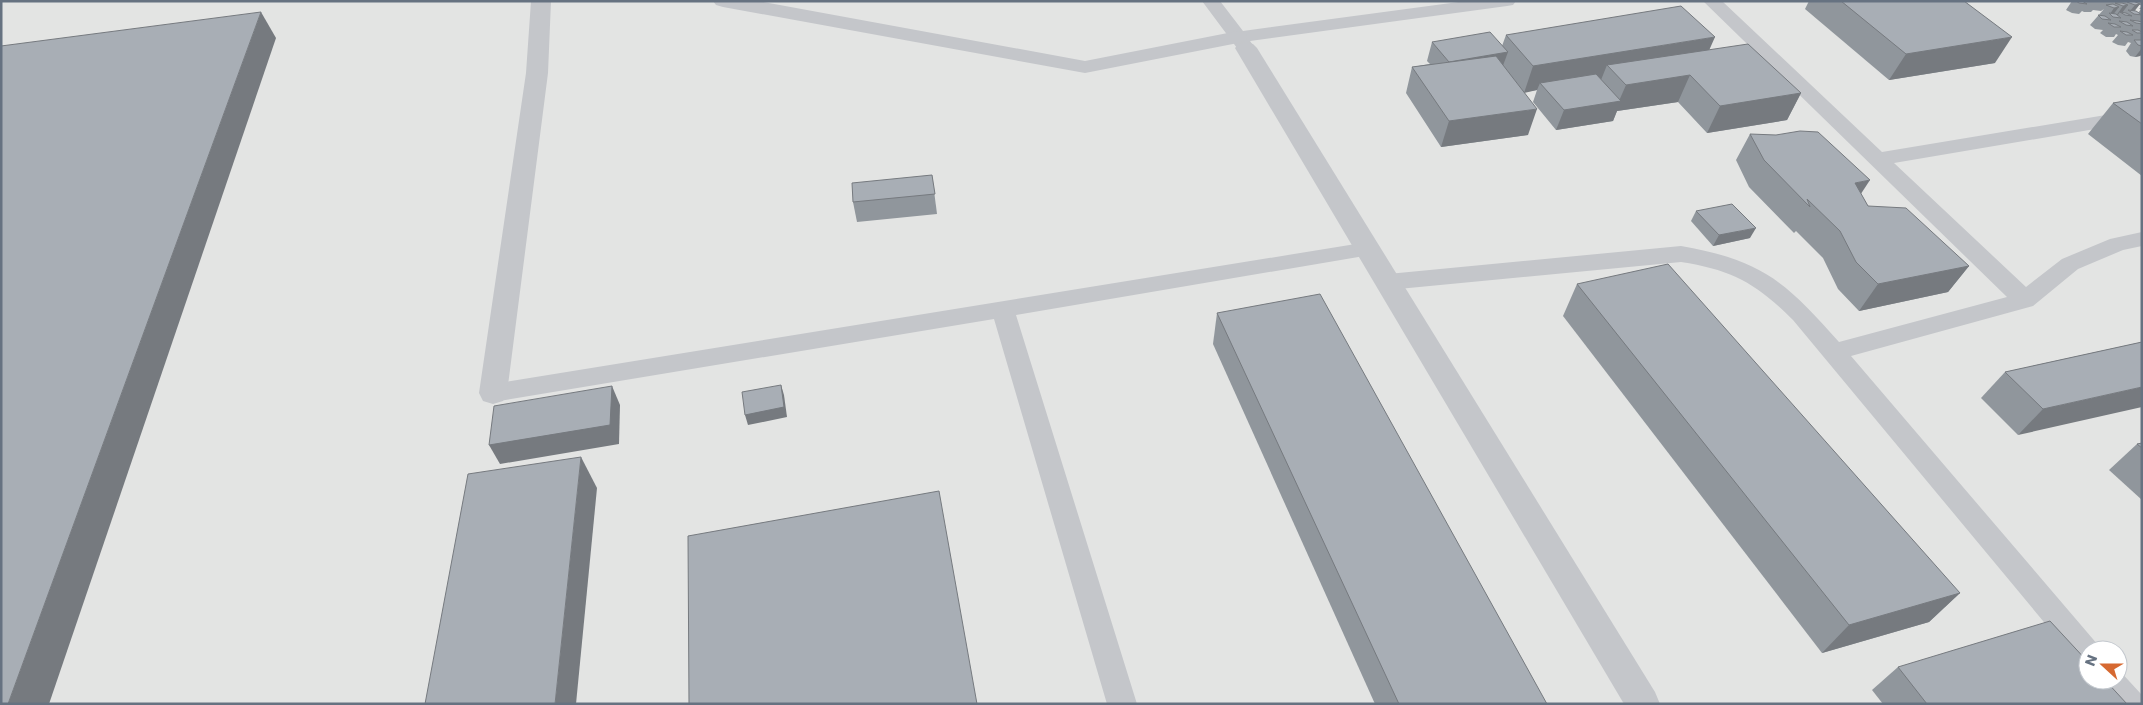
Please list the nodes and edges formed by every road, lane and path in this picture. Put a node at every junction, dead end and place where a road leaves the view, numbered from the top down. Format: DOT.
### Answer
graph roads {
  1 [pos="541,1"];
  2 [pos="723,1"];
  3 [pos="1211,1"];
  4 [pos="1507,1"];
  5 [pos="1712,1"];
  6 [pos="1242,42"];
  7 [pos="2142,114"];
  8 [pos="1879,159"];
  9 [pos="2142,239"];
  10 [pos="1368,249"];
  11 [pos="1388,282"];
  12 [pos="2025,300"];
  13 [pos="1003,309"];
  14 [pos="1834,352"];
  15 [pos="493,394"];
  16 [pos="2078,642"];
  17 [pos="2118,690"];
  18 [pos="1122,704"];
  19 [pos="1643,704"];
  20 [pos="2130,704"];
  1 -- 15 [label="street"];
  2 -- 6 [label="street"];
  3 -- 6 [label="lane"];
  4 -- 6 [label="lane"];
  5 -- 8 [label="lane"];
  6 -- 10 [label="street"];
  7 -- 8 [label="lane"];
  8 -- 12 [label="lane"];
  9 -- 12 [label="lane"];
  10 -- 11 [label="street"];
  10 -- 13 [label="lane"];
  11 -- 14 [label="lane"];
  11 -- 19 [label="street"];
  12 -- 14 [label="lane"];
  13 -- 15 [label="lane"];
  13 -- 18 [label="lane"];
  14 -- 16 [label="lane"];
  17 -- 20 [label="lane"];
}
